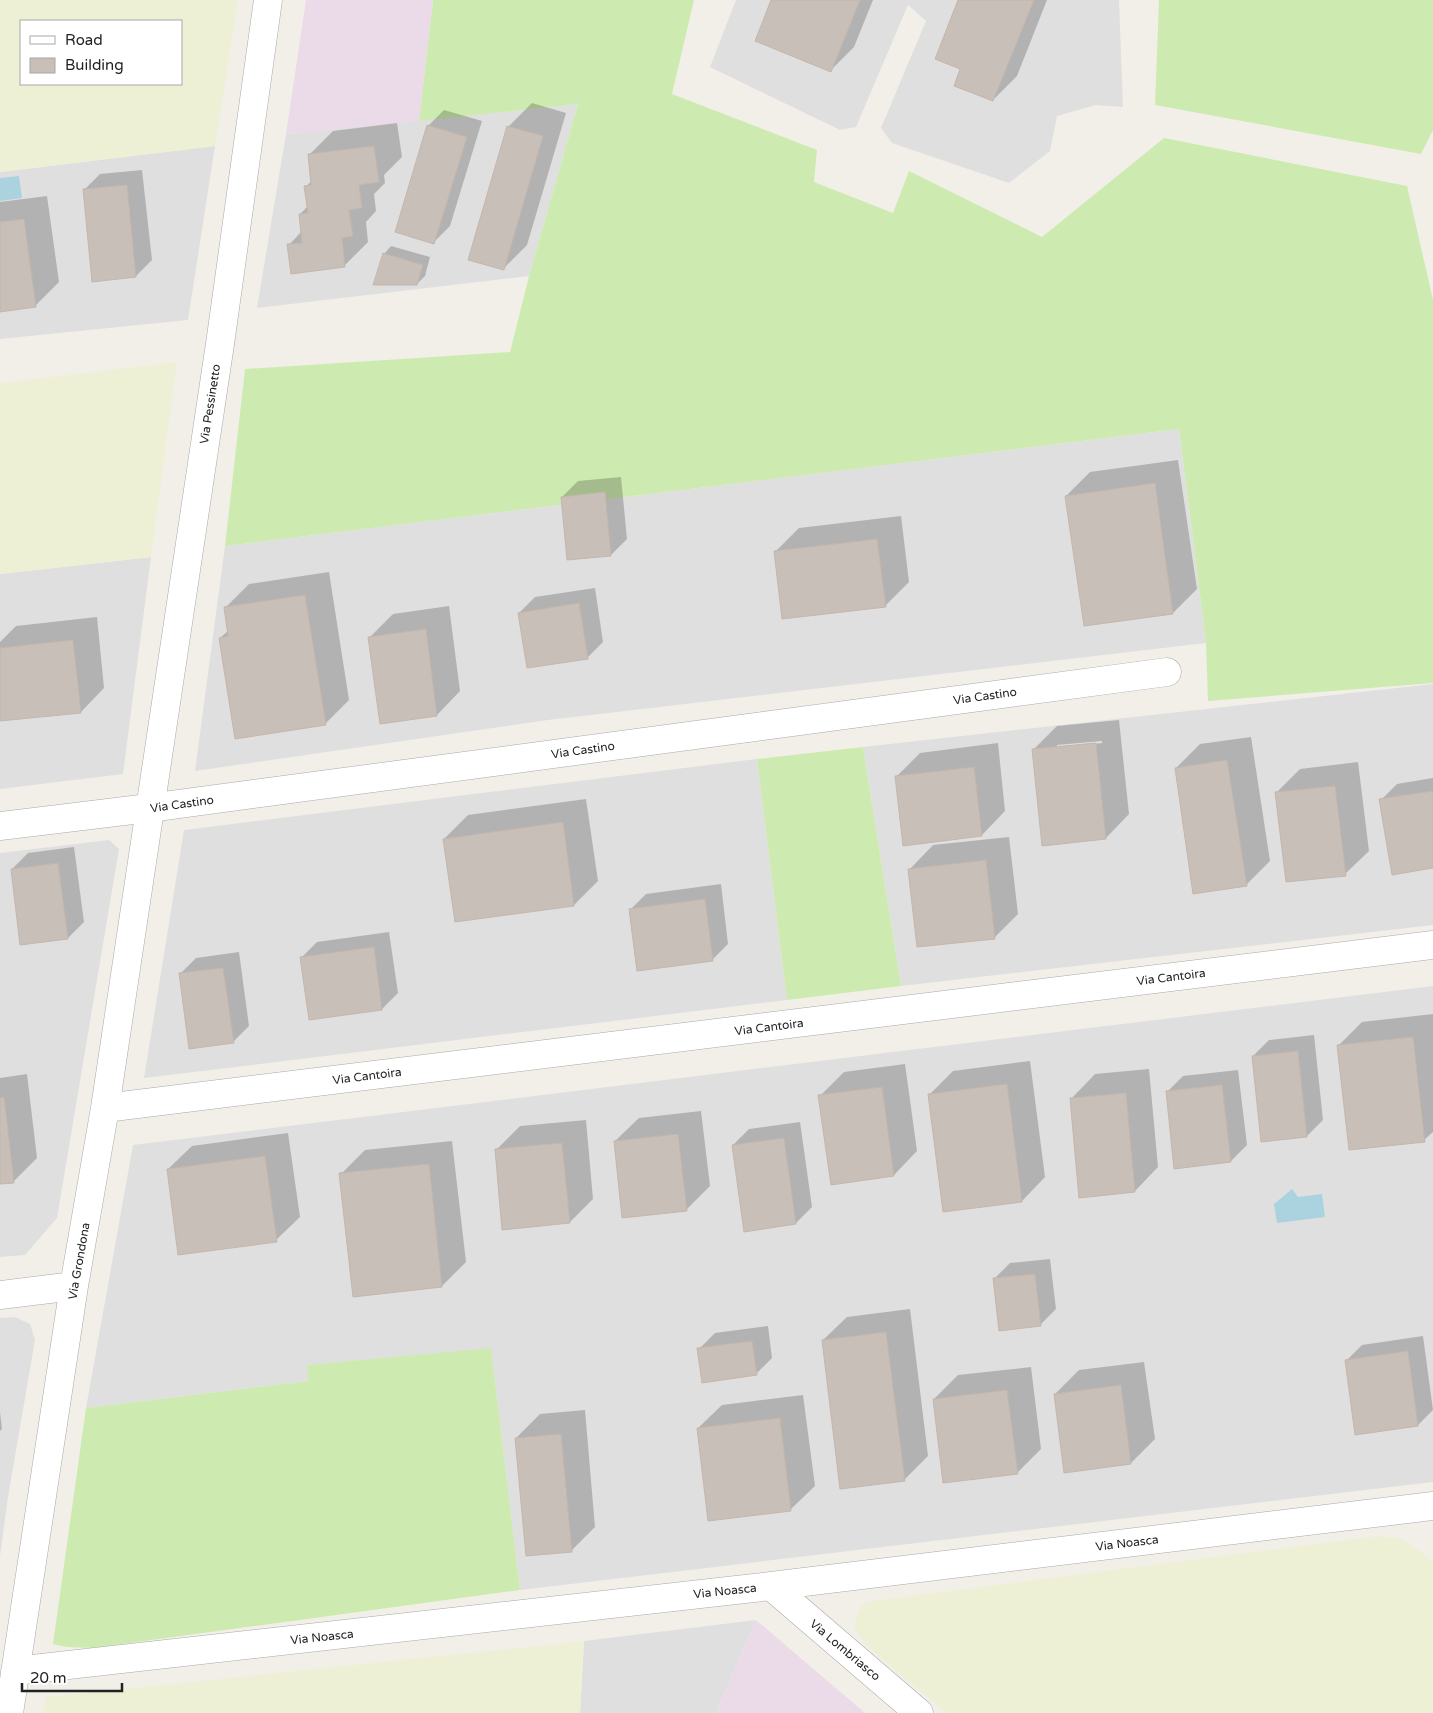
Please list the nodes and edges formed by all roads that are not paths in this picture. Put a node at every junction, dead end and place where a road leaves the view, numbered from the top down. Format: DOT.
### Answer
graph roads {
  1 [pos="268,0"];
  2 [pos="1167,672"];
  3 [pos="149,808"];
  4 [pos="0,826"];
  5 [pos="1433,945"];
  6 [pos="105,1108"];
  7 [pos="74,1286"];
  8 [pos="0,1295"];
  9 [pos="1432,1508"];
  10 [pos="771,1586"];
  11 [pos="15,1671"];
  12 [pos="9,1713"];
  13 [pos="920,1713"];
  1 -- 3 [label="street, Via Pessinetto"];
  2 -- 3 [label="street, Via Castino"];
  3 -- 4 [label="street, Via Castino"];
  3 -- 6 [label="street, Via Grondona"];
  5 -- 6 [label="street, Via Cantoira"];
  6 -- 7 [label="street, Via Grondona"];
  7 -- 8 [label="street"];
  7 -- 11 [label="street, Via Grondona"];
  9 -- 10 [label="street, Via Noasca"];
  10 -- 11 [label="street, Via Noasca"];
  10 -- 13 [label="street, Via Lombriasco"];
  11 -- 12 [label="street, Via Grondona"];
}
